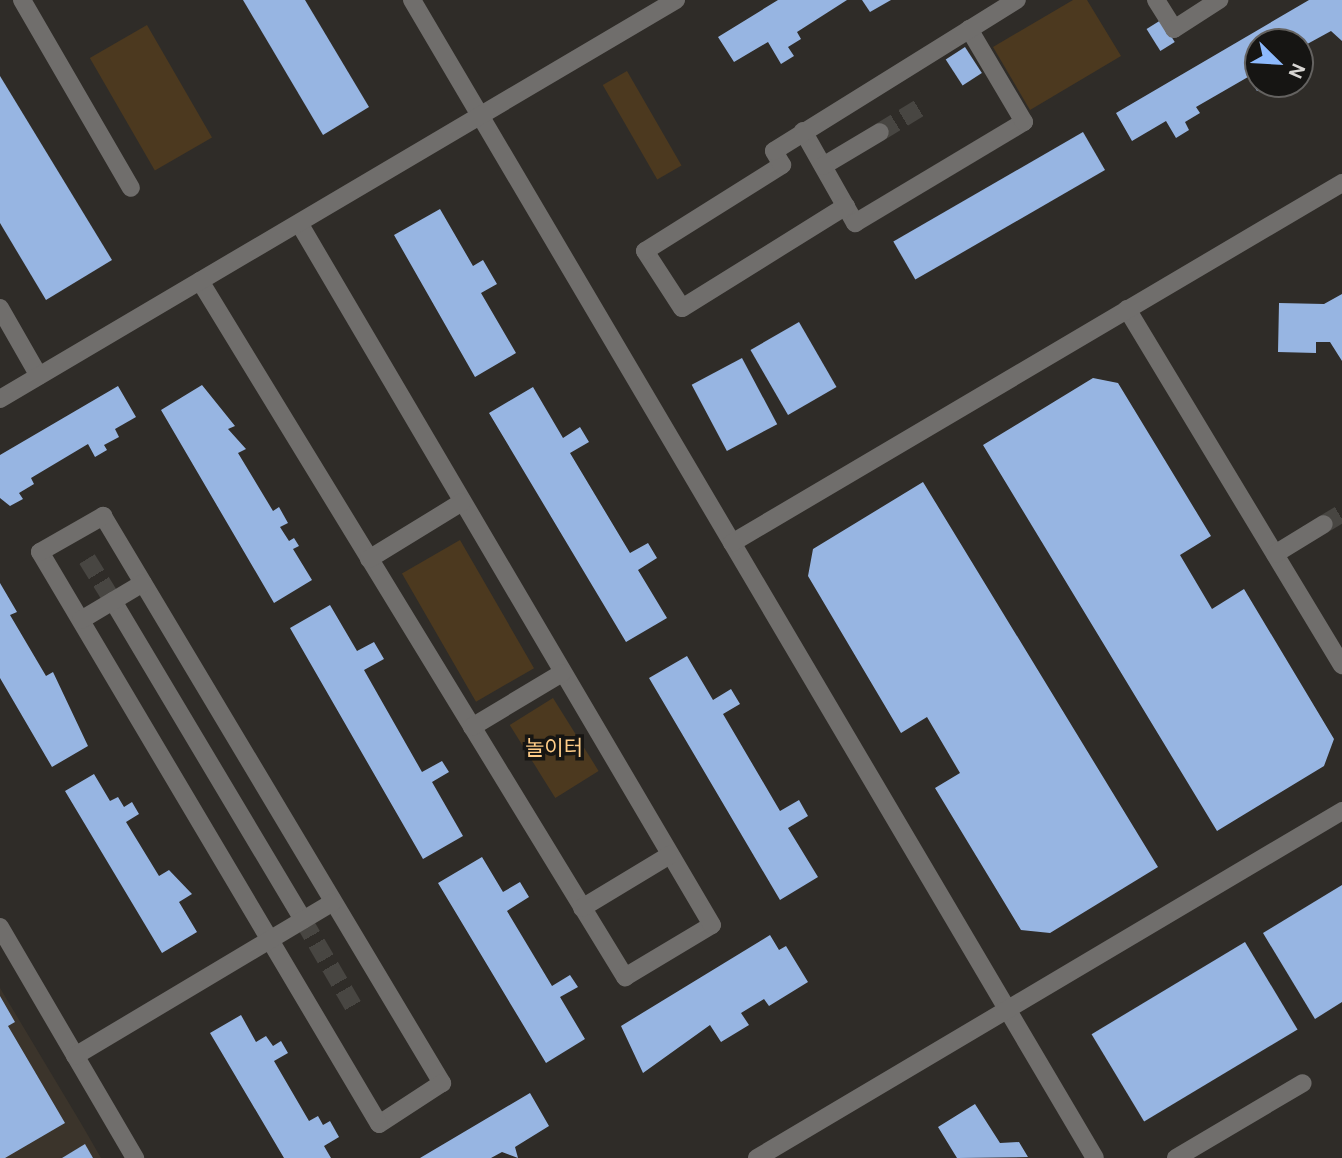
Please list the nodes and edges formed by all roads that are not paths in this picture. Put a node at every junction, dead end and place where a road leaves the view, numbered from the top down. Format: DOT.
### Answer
graph roads {
  1 [pos="22,0"];
  2 [pos="412,0"];
  3 [pos="676,0"];
  4 [pos="1017,0"];
  5 [pos="1156,0"];
  6 [pos="1219,0"];
  7 [pos="969,29"];
  8 [pos="480,116"];
  9 [pos="803,131"];
  10 [pos="880,132"];
  11 [pos="823,166"];
  12 [pos="1342,183"];
  13 [pos="131,188"];
  14 [pos="846,206"];
  15 [pos="299,223"];
  16 [pos="200,281"];
  17 [pos="0,308"];
  18 [pos="1127,309"];
  19 [pos="39,376"];
  20 [pos="0,399"];
  21 [pos="462,502"];
  22 [pos="1324,524"];
  23 [pos="732,542"];
  24 [pos="1275,554"];
  25 [pos="369,558"];
  26 [pos="143,583"];
  27 [pos="113,601"];
  28 [pos="81,620"];
  29 [pos="1342,665"];
  30 [pos="562,673"];
  31 [pos="472,727"];
  32 [pos="1342,811"];
  33 [pos="670,855"];
  34 [pos="333,902"];
  35 [pos="582,908"];
  36 [pos="303,920"];
  37 [pos="0,927"];
  38 [pos="270,940"];
  39 [pos="1007,1010"];
  40 [pos="75,1056"];
  41 [pos="1303,1083"];
  42 [pos="135,1158"];
  43 [pos="757,1158"];
  44 [pos="1095,1158"];
  45 [pos="1176,1158"];
  1 -- 13 [label="street"];
  2 -- 8 [label="street"];
  3 -- 8 [label="street"];
  4 -- 7 [label="street"];
  5 -- 6 [label="street"];
  7 -- 9 [label="street"];
  7 -- 14 [label="street"];
  8 -- 15 [label="street"];
  8 -- 23 [label="street"];
  9 -- 11 [label="street"];
  9 -- 14 [label="street"];
  10 -- 11 [label="street"];
  11 -- 14 [label="street"];
  12 -- 18 [label="street"];
  15 -- 16 [label="street"];
  15 -- 21 [label="street"];
  16 -- 19 [label="street"];
  16 -- 25 [label="street"];
  17 -- 19 [label="street"];
  18 -- 23 [label="street"];
  18 -- 24 [label="street"];
  19 -- 20 [label="street"];
  21 -- 25 [label="street"];
  21 -- 30 [label="street"];
  22 -- 24 [label="street"];
  23 -- 39 [label="street"];
  24 -- 29 [label="street"];
  25 -- 31 [label="street"];
  26 -- 27 [label="street"];
  26 -- 28 [label="street"];
  26 -- 34 [label="street"];
  27 -- 28 [label="street"];
  27 -- 36 [label="street"];
  28 -- 38 [label="street"];
  30 -- 31 [label="street"];
  30 -- 33 [label="street"];
  31 -- 35 [label="street"];
  32 -- 39 [label="street"];
  33 -- 35 [label="street"];
  33 -- 35 [label="street"];
  34 -- 36 [label="street"];
  34 -- 38 [label="street"];
  36 -- 38 [label="street"];
  37 -- 40 [label="street"];
  38 -- 40 [label="street"];
  39 -- 43 [label="street"];
  39 -- 44 [label="street"];
  40 -- 42 [label="street"];
  41 -- 45 [label="street"];
}
